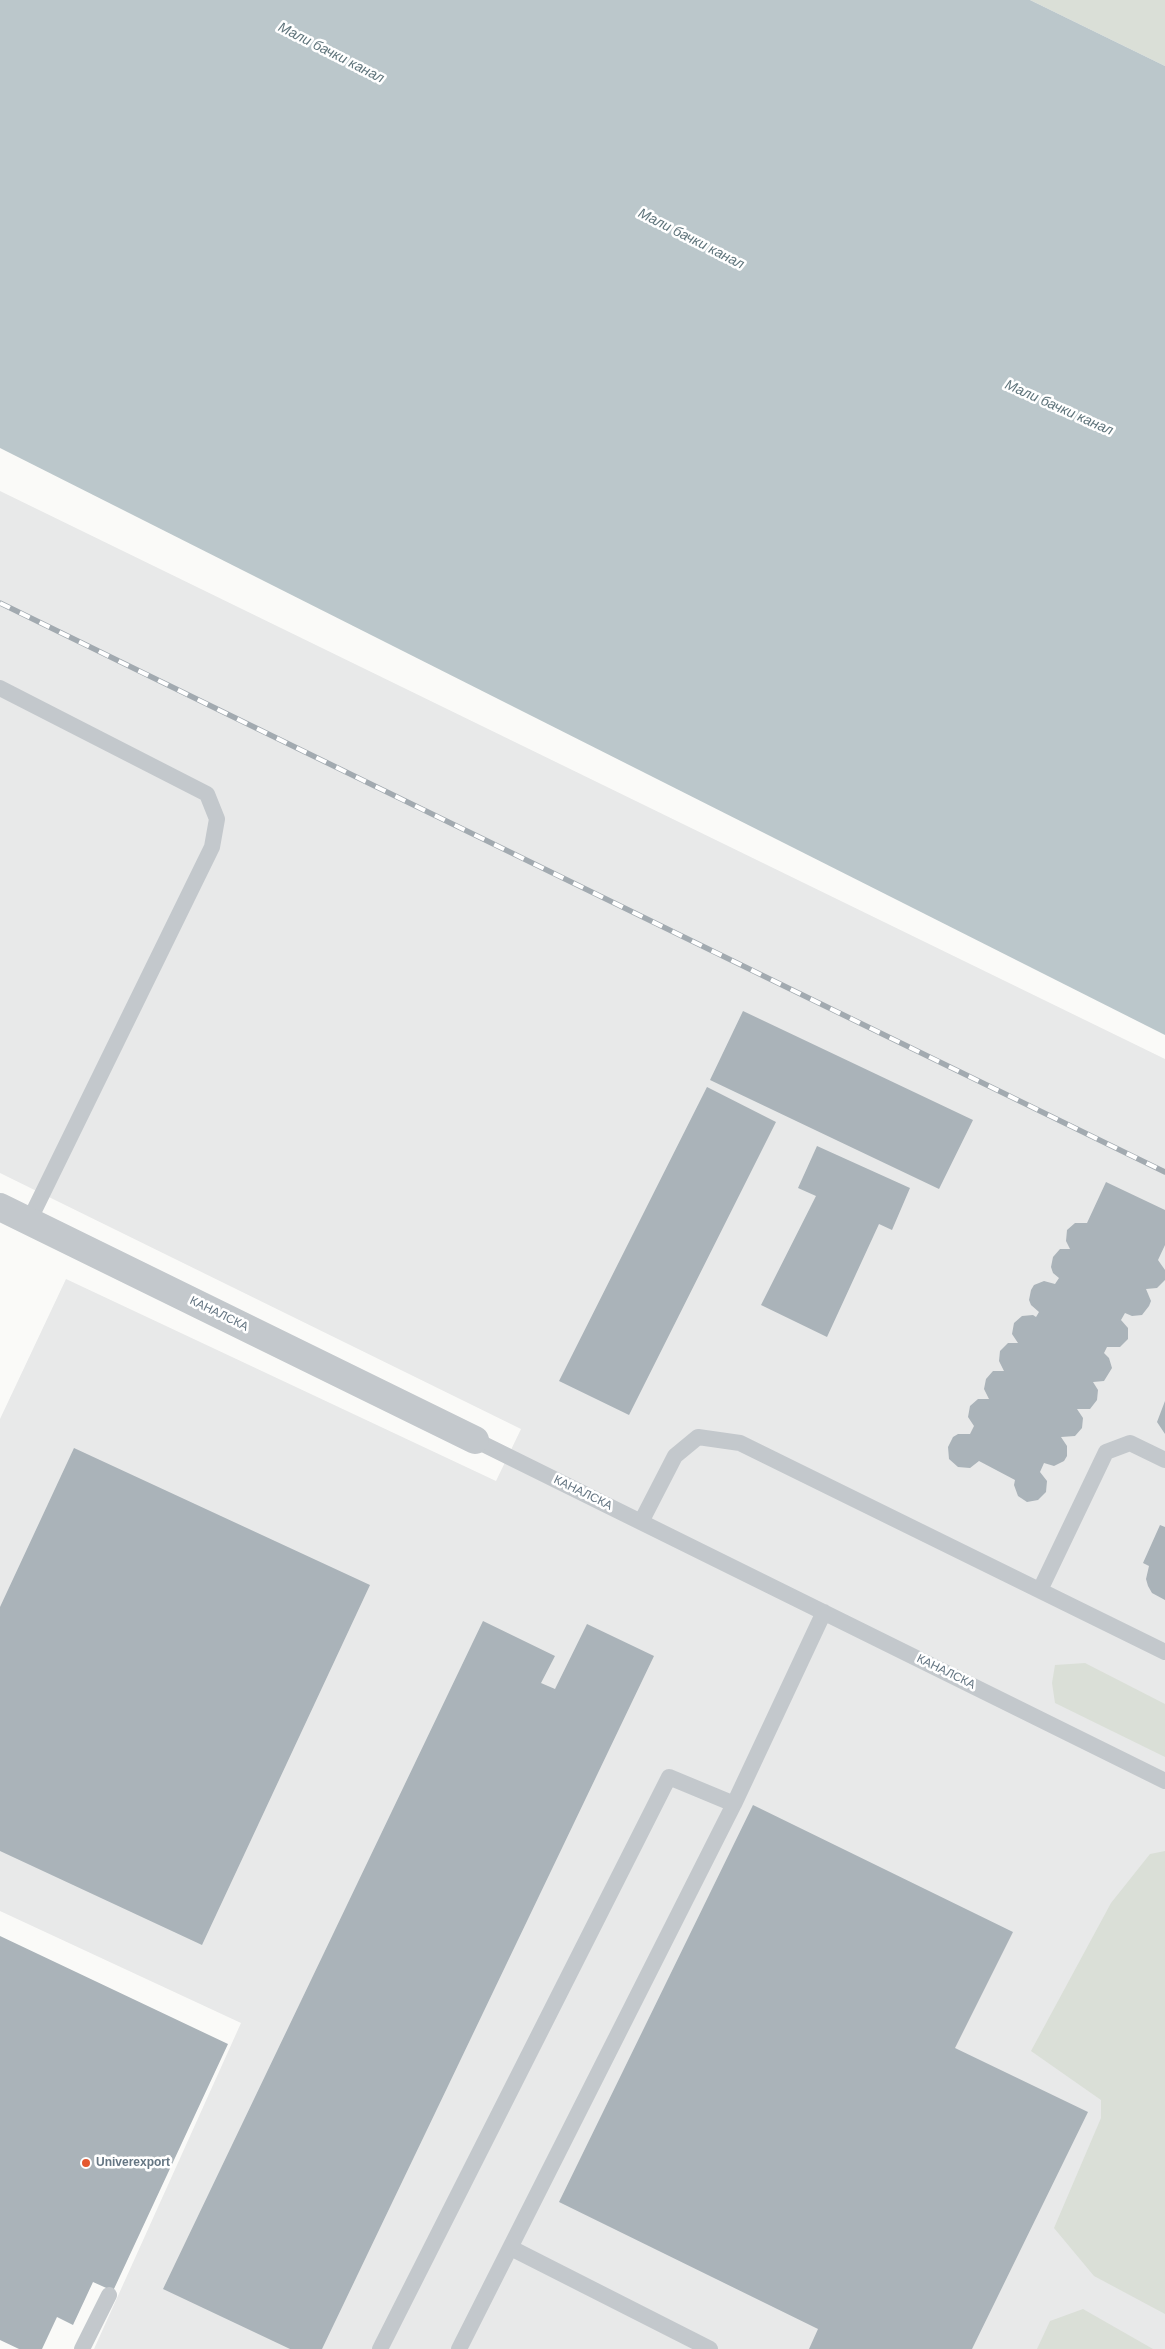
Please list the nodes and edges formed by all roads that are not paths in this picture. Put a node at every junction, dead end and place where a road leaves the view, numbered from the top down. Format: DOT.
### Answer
graph roads {
  1 [pos="0,688"];
  2 [pos="0,1207"];
  3 [pos="29,1221"];
  4 [pos="475,1440"];
  5 [pos="1165,1460"];
  6 [pos="641,1522"];
  7 [pos="1040,1590"];
  8 [pos="824,1612"];
  9 [pos="1165,1652"];
  10 [pos="1165,1780"];
  11 [pos="734,1804"];
  12 [pos="511,2248"];
  13 [pos="109,2295"];
  14 [pos="82,2349"];
  15 [pos="380,2349"];
  16 [pos="459,2349"];
  17 [pos="710,2349"];
  1 -- 3 [label="lane"];
  2 -- 3 [label="street, КАНАЛСКА"];
  3 -- 4 [label="street, КАНАЛСКА"];
  4 -- 6 [label="lane, КАНАЛСКА"];
  5 -- 7 [label="lane"];
  6 -- 7 [label="lane"];
  6 -- 8 [label="lane, КАНАЛСКА"];
  7 -- 9 [label="lane"];
  8 -- 10 [label="lane, КАНАЛСКА"];
  8 -- 11 [label="lane"];
  11 -- 12 [label="lane"];
  11 -- 15 [label="lane"];
  12 -- 16 [label="lane"];
  12 -- 17 [label="lane"];
  13 -- 14 [label="lane"];
}
